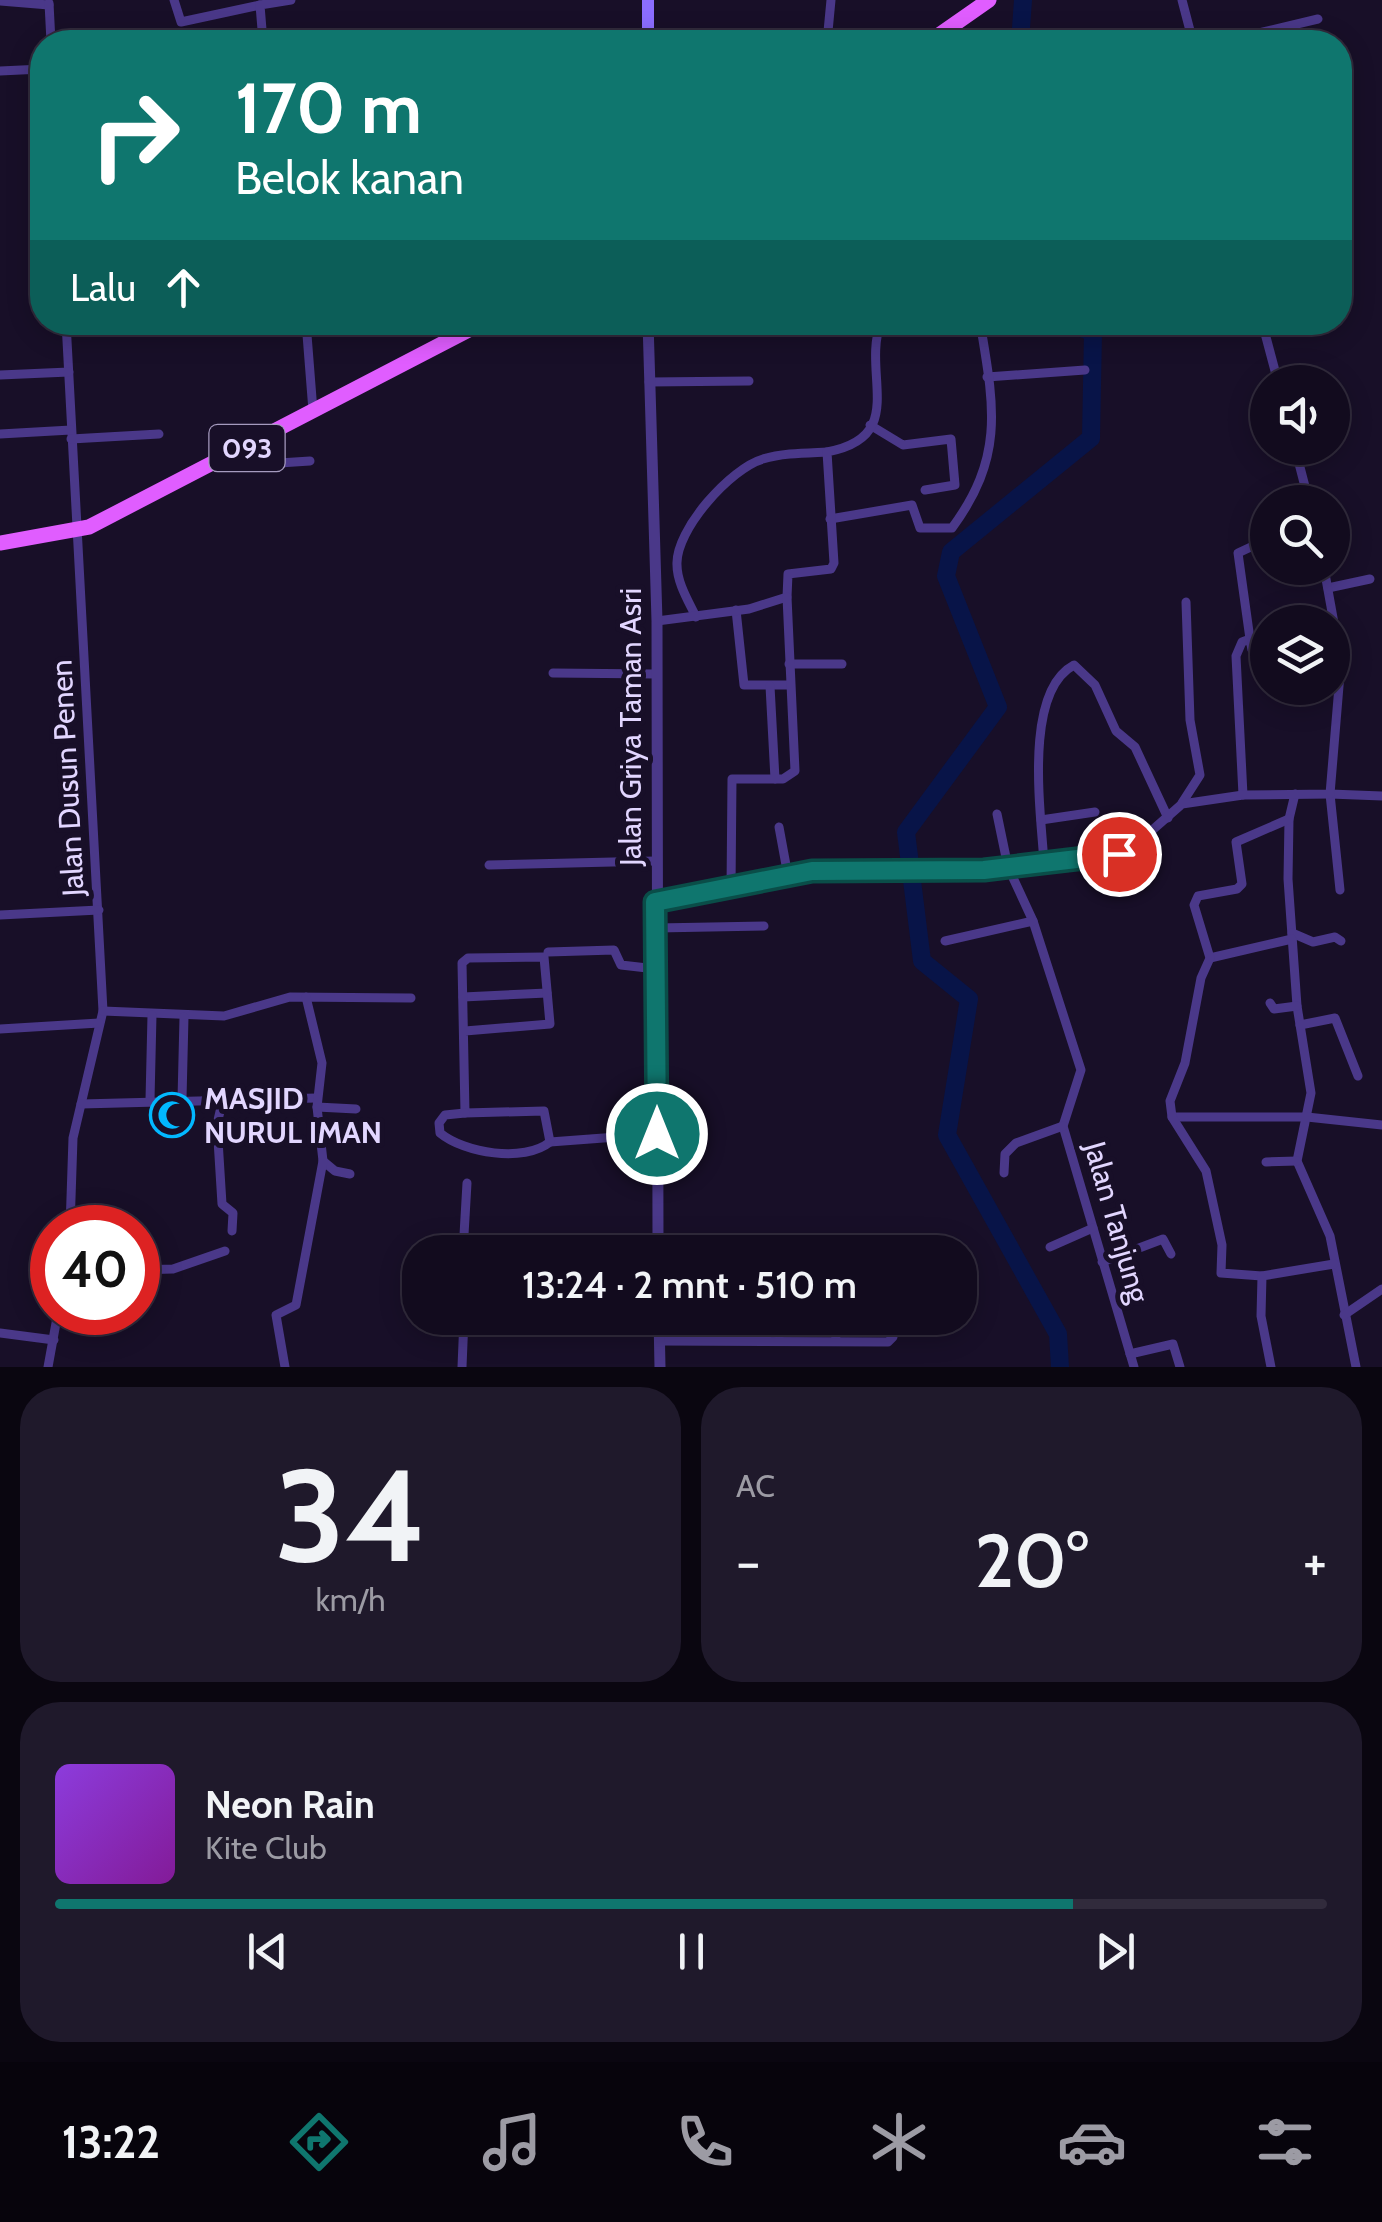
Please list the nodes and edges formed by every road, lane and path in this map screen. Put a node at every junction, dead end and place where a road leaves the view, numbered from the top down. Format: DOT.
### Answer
graph roads {
  1 [pos="174,0"];
  2 [pos="291,0"];
  3 [pos="648,0"];
  4 [pos="831,0"];
  5 [pos="989,0"];
  6 [pos="1182,0"];
  7 [pos="0,1"];
  8 [pos="49,2"];
  9 [pos="260,5"];
  10 [pos="1318,20"];
  11 [pos="50,30"];
  12 [pos="262,30"];
  13 [pos="648,30"];
  14 [pos="828,30"];
  15 [pos="946,30"];
  16 [pos="1190,30"];
  17 [pos="1273,30"];
  18 [pos="30,69"];
  19 [pos="0,71"];
  20 [pos="67,335"];
  21 [pos="307,335"];
  22 [pos="460,335"];
  23 [pos="648,335"];
  24 [pos="881,335"];
  25 [pos="982,335"];
  26 [pos="1265,335"];
  27 [pos="1273,365"];
  28 [pos="1085,370"];
  29 [pos="69,372"];
  30 [pos="0,375"];
  31 [pos="987,377"];
  32 [pos="649,382"];
  33 [pos="749,382"];
  34 [pos="313,414"];
  35 [pos="870,425"];
  36 [pos="0,434"];
  37 [pos="71,434"];
  38 [pos="159,434"];
  39 [pos="261,441"];
  40 [pos="826,452"];
  41 [pos="310,461"];
  42 [pos="925,490"];
  43 [pos="830,519"];
  44 [pos="76,532"];
  45 [pos="0,543"];
  46 [pos="1250,547"];
  47 [pos="1370,579"];
  48 [pos="1327,585"];
  49 [pos="1328,588"];
  50 [pos="788,597"];
  51 [pos="1186,602"];
  52 [pos="1330,605"];
  53 [pos="736,610"];
  54 [pos="696,617"];
  55 [pos="657,621"];
  56 [pos="1250,639"];
  57 [pos="789,664"];
  58 [pos="842,664"];
  59 [pos="552,673"];
  60 [pos="655,674"];
  61 [pos="790,685"];
  62 [pos="770,686"];
  63 [pos="1335,705"];
  64 [pos="775,779"];
  65 [pos="1295,794"];
  66 [pos="1330,794"];
  67 [pos="1243,795"];
  68 [pos="1382,796"];
  69 [pos="1182,804"];
  70 [pos="1095,812"];
  71 [pos="998,814"];
  72 [pos="1168,818"];
  73 [pos="1289,819"];
  74 [pos="1041,820"];
  75 [pos="778,827"];
  76 [pos="655,860"];
  77 [pos="1044,863"];
  78 [pos="489,865"];
  79 [pos="1008,866"];
  80 [pos="788,876"];
  81 [pos="731,889"];
  82 [pos="1340,890"];
  83 [pos="655,902"];
  84 [pos="99,910"];
  85 [pos="0,916"];
  86 [pos="1033,921"];
  87 [pos="764,926"];
  88 [pos="657,928"];
  89 [pos="1292,936"];
  90 [pos="944,941"];
  91 [pos="1341,941"];
  92 [pos="548,952"];
  93 [pos="1210,958"];
  94 [pos="656,969"];
  95 [pos="547,993"];
  96 [pos="306,996"];
  97 [pos="463,997"];
  98 [pos="411,998"];
  99 [pos="1270,1003"];
  100 [pos="1297,1006"];
  101 [pos="103,1011"];
  102 [pos="152,1015"];
  103 [pos="184,1017"];
  104 [pos="99,1024"];
  105 [pos="1300,1025"];
  106 [pos="0,1029"];
  107 [pos="465,1031"];
  108 [pos="1358,1076"];
  109 [pos="182,1099"];
  110 [pos="223,1099"];
  111 [pos="150,1100"];
  112 [pos="317,1102"];
  113 [pos="81,1104"];
  114 [pos="356,1109"];
  115 [pos="465,1114"];
  116 [pos="1172,1116"];
  117 [pos="1307,1117"];
  118 [pos="1382,1125"];
  119 [pos="1063,1126"];
  120 [pos="657,1134"];
  121 [pos="550,1142"];
  122 [pos="323,1161"];
  123 [pos="1297,1161"];
  124 [pos="1266,1162"];
  125 [pos="1004,1173"];
  126 [pos="350,1174"];
  127 [pos="467,1184"];
  128 [pos="71,1205"];
  129 [pos="1093,1228"];
  130 [pos="232,1231"];
  131 [pos="464,1235"];
  132 [pos="658,1235"];
  133 [pos="1050,1247"];
  134 [pos="225,1250"];
  135 [pos="1171,1254"];
  136 [pos="1102,1262"];
  137 [pos="1334,1264"];
  138 [pos="160,1269"];
  139 [pos="1262,1276"];
  140 [pos="1382,1289"];
  141 [pos="1344,1315"];
  142 [pos="0,1333"];
  143 [pos="55,1335"];
  144 [pos="463,1335"];
  145 [pos="659,1335"];
  146 [pos="779,1335"];
  147 [pos="836,1335"];
  148 [pos="893,1335"];
  149 [pos="54,1340"];
  150 [pos="779,1340"];
  151 [pos="836,1340"];
  152 [pos="659,1341"];
  153 [pos="1130,1354"];
  154 [pos="48,1367"];
  155 [pos="286,1367"];
  156 [pos="462,1367"];
  157 [pos="660,1367"];
  158 [pos="1134,1367"];
  159 [pos="1180,1367"];
  160 [pos="1271,1367"];
  161 [pos="1356,1367"];
  1 -- 9 [label="street"];
  2 -- 9 [label="street"];
  3 -- 13 [label="main road"];
  4 -- 14 [label="street"];
  5 -- 15 [label="main road"];
  6 -- 16 [label="street"];
  7 -- 8 [label="street"];
  8 -- 11 [label="street"];
  9 -- 12 [label="street"];
  10 -- 17 [label="street"];
  18 -- 19 [label="street"];
  20 -- 29 [label="street, Jalan Dusun Penen"];
  21 -- 34 [label="street"];
  22 -- 34 [label="main road, 093"];
  23 -- 32 [label="street, Jalan Griya Taman Asri"];
  24 -- 35 [label="street"];
  25 -- 31 [label="street"];
  26 -- 27 [label="street"];
  28 -- 31 [label="street"];
  29 -- 30 [label="street"];
  29 -- 37 [label="street, Jalan Dusun Penen"];
  31 -- 43 [label="street"];
  32 -- 33 [label="street"];
  32 -- 55 [label="street, Jalan Griya Taman Asri"];
  34 -- 39 [label="main road, 093"];
  35 -- 40 [label="street"];
  35 -- 42 [label="street"];
  36 -- 37 [label="street"];
  37 -- 38 [label="street"];
  37 -- 44 [label="street, Jalan Dusun Penen"];
  39 -- 41 [label="street"];
  39 -- 44 [label="main road, 093"];
  40 -- 43 [label="street"];
  40 -- 54 [label="street"];
  43 -- 50 [label="street"];
  44 -- 45 [label="main road, 093"];
  44 -- 84 [label="street, Jalan Dusun Penen"];
  46 -- 56 [label="street"];
  47 -- 49 [label="street"];
  48 -- 49 [label="street"];
  49 -- 52 [label="street"];
  50 -- 53 [label="street"];
  50 -- 57 [label="street"];
  51 -- 69 [label="street"];
  53 -- 54 [label="street"];
  53 -- 62 [label="street"];
  54 -- 55 [label="street"];
  55 -- 60 [label="street, Jalan Griya Taman Asri"];
  56 -- 67 [label="street"];
  57 -- 58 [label="street"];
  57 -- 61 [label="street"];
  59 -- 60 [label="street"];
  60 -- 76 [label="street, Jalan Griya Taman Asri"];
  61 -- 62 [label="street"];
  61 -- 64 [label="street"];
  62 -- 64 [label="street"];
  63 -- 66 [label="street"];
  64 -- 81 [label="street"];
  65 -- 66 [label="street"];
  65 -- 67 [label="street"];
  65 -- 73 [label="street"];
  66 -- 68 [label="street"];
  66 -- 82 [label="street"];
  67 -- 69 [label="street"];
  69 -- 72 [label="street"];
  70 -- 74 [label="street"];
  71 -- 79 [label="street, Jalan Tanjung"];
  72 -- 74 [label="street"];
  72 -- 77 [label="street"];
  73 -- 89 [label="street"];
  73 -- 93 [label="street"];
  74 -- 77 [label="street"];
  75 -- 80 [label="street"];
  76 -- 78 [label="street"];
  76 -- 83 [label="street, Jalan Griya Taman Asri"];
  77 -- 79 [label="street"];
  79 -- 80 [label="street"];
  79 -- 86 [label="street, Jalan Tanjung"];
  80 -- 81 [label="street"];
  81 -- 83 [label="street"];
  83 -- 88 [label="street, Jalan Griya Taman Asri"];
  84 -- 85 [label="street"];
  84 -- 101 [label="street, Jalan Dusun Penen"];
  86 -- 90 [label="street"];
  86 -- 119 [label="street, Jalan Tanjung"];
  87 -- 88 [label="street"];
  88 -- 94 [label="street, Jalan Griya Taman Asri"];
  89 -- 91 [label="street"];
  89 -- 93 [label="street"];
  89 -- 100 [label="street"];
  92 -- 94 [label="street"];
  93 -- 116 [label="street"];
  94 -- 120 [label="street, Jalan Griya Taman Asri"];
  95 -- 97 [label="street"];
  95 -- 97 [label="street"];
  95 -- 107 [label="street"];
  96 -- 98 [label="street"];
  96 -- 103 [label="street"];
  96 -- 112 [label="street"];
  97 -- 107 [label="street"];
  99 -- 100 [label="street"];
  100 -- 105 [label="street"];
  101 -- 102 [label="street"];
  101 -- 104 [label="street, Jalan Dusun Penen"];
  102 -- 103 [label="street"];
  102 -- 111 [label="street"];
  103 -- 109 [label="street"];
  104 -- 106 [label="street"];
  104 -- 113 [label="street, Jalan Dusun Penen"];
  105 -- 108 [label="street"];
  105 -- 117 [label="street"];
  107 -- 115 [label="street"];
  109 -- 110 [label="street"];
  109 -- 111 [label="street"];
  110 -- 112 [label="street"];
  110 -- 130 [label="street"];
  111 -- 113 [label="street"];
  112 -- 114 [label="street"];
  112 -- 122 [label="street"];
  113 -- 128 [label="street, Jalan Dusun Penen"];
  115 -- 121 [label="street"];
  115 -- 121 [label="street"];
  116 -- 117 [label="street"];
  116 -- 139 [label="street"];
  117 -- 118 [label="street"];
  117 -- 123 [label="street"];
  119 -- 125 [label="street"];
  119 -- 129 [label="street, Jalan Tanjung"];
  120 -- 121 [label="street"];
  120 -- 132 [label="street, Jalan Griya Taman Asri"];
  122 -- 126 [label="street"];
  122 -- 155 [label="street"];
  123 -- 124 [label="street"];
  123 -- 137 [label="street"];
  127 -- 131 [label="street"];
  129 -- 133 [label="street"];
  129 -- 136 [label="street, Jalan Tanjung"];
  134 -- 138 [label="street"];
  135 -- 136 [label="street"];
  136 -- 153 [label="street, Jalan Tanjung"];
  137 -- 139 [label="street"];
  137 -- 141 [label="street"];
  139 -- 160 [label="street"];
  140 -- 141 [label="street"];
  141 -- 161 [label="street"];
  142 -- 149 [label="street"];
  143 -- 149 [label="street"];
  144 -- 156 [label="street"];
  145 -- 152 [label="street"];
  146 -- 150 [label="street"];
  147 -- 151 [label="street"];
  148 -- 151 [label="street"];
  149 -- 154 [label="street"];
  150 -- 151 [label="street"];
  150 -- 152 [label="street"];
  152 -- 157 [label="street"];
  153 -- 158 [label="street, Jalan Tanjung"];
  153 -- 159 [label="street"];
}
